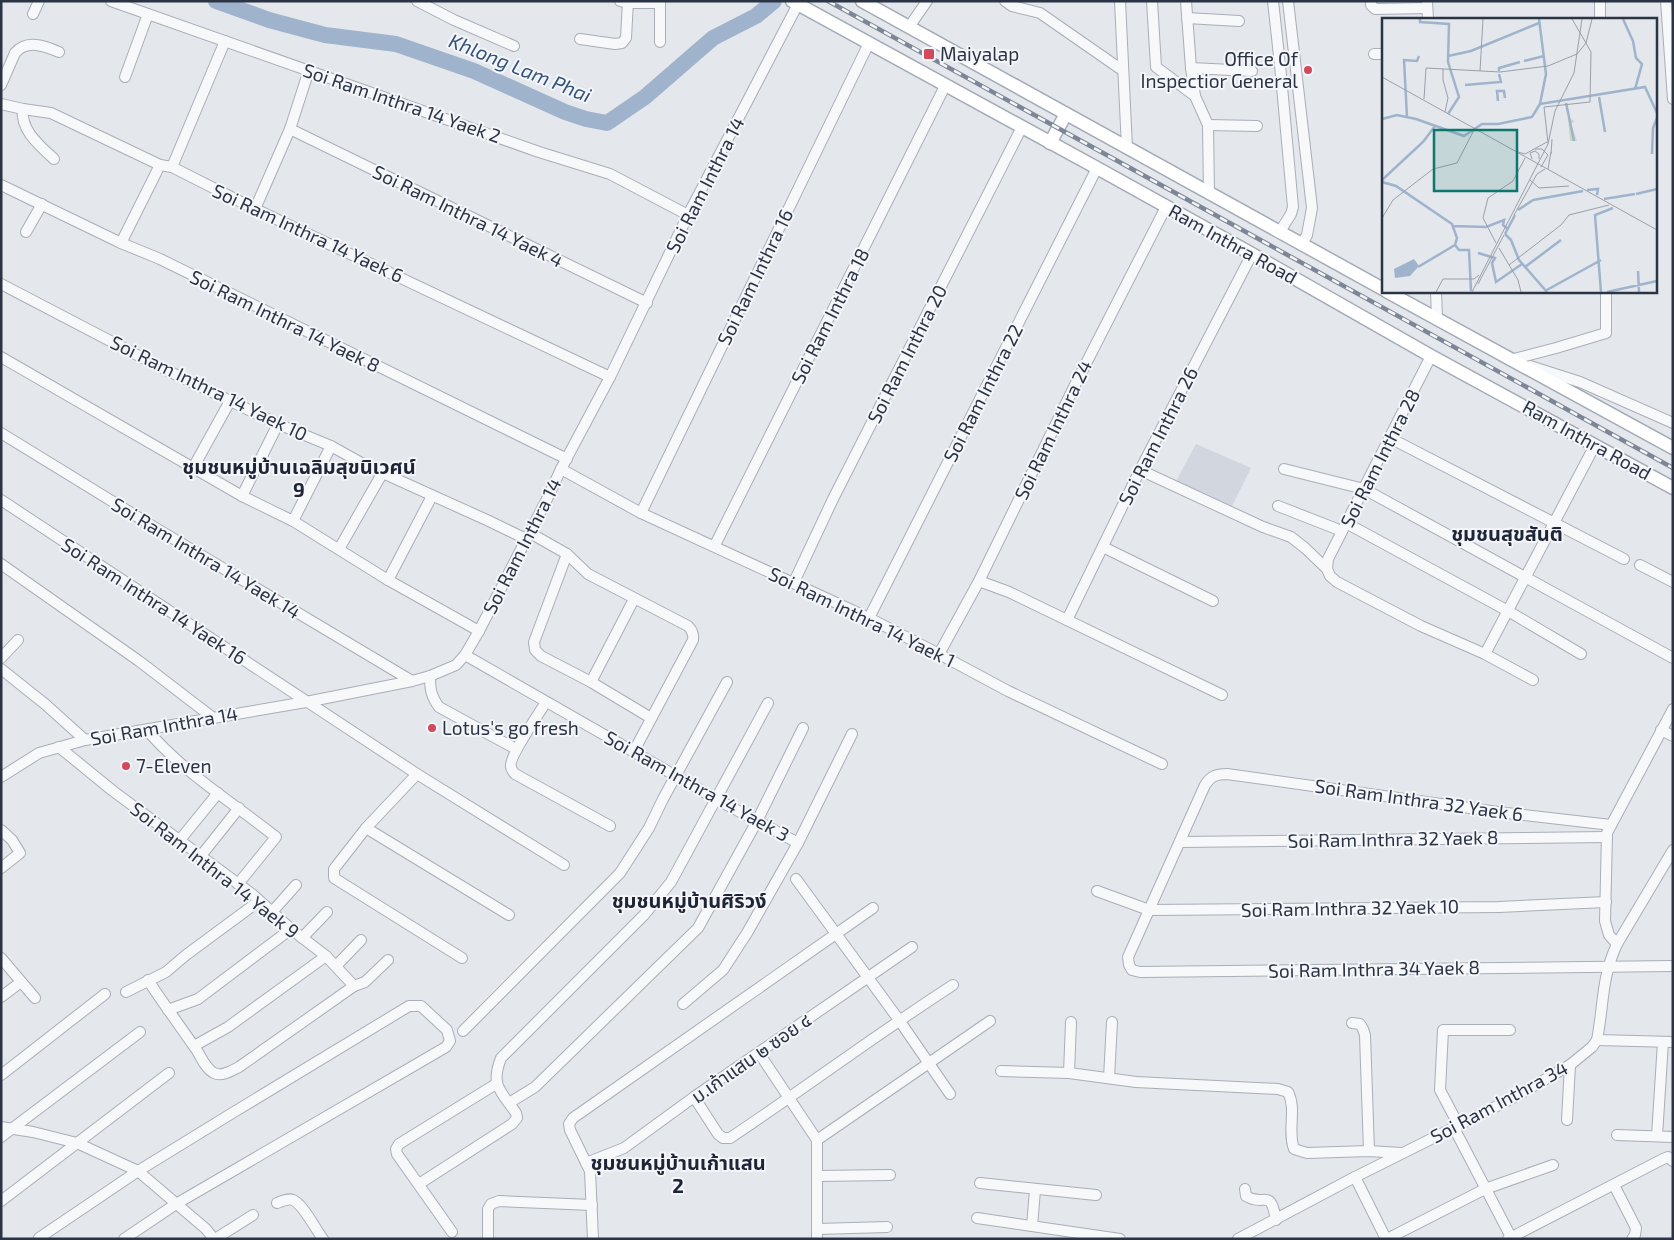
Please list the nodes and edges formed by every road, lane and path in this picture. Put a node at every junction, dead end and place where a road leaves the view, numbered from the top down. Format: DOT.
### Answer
graph roads {
  1 [pos="39,1"];
  2 [pos="111,1"];
  3 [pos="417,1"];
  4 [pos="862,1"];
  5 [pos="927,1"];
  6 [pos="1005,1"];
  7 [pos="1120,1"];
  8 [pos="1152,1"];
  9 [pos="1186,1"];
  10 [pos="1273,1"];
  11 [pos="1288,1"];
  12 [pos="1371,1"];
  13 [pos="1600,1"];
  14 [pos="1666,1"];
  15 [pos="625,2"];
  16 [pos="660,2"];
  17 [pos="795,3"];
  18 [pos="1427,5"];
  19 [pos="33,14"];
  20 [pos="148,14"];
  21 [pos="1187,18"];
  22 [pos="1428,18"];
  23 [pos="1600,18"];
  24 [pos="1239,21"];
  25 [pos="909,27"];
  26 [pos="580,39"];
  27 [pos="225,41"];
  28 [pos="660,42"];
  29 [pos="869,43"];
  30 [pos="514,46"];
  31 [pos="59,52"];
  32 [pos="1190,68"];
  33 [pos="309,70"];
  34 [pos="1122,70"];
  35 [pos="1252,71"];
  36 [pos="125,77"];
  37 [pos="1,85"];
  38 [pos="945,86"];
  39 [pos="1195,96"];
  40 [pos="1673,100"];
  41 [pos="1,104"];
  42 [pos="23,109"];
  43 [pos="1066,114"];
  44 [pos="1208,125"];
  45 [pos="1257,126"];
  46 [pos="1022,127"];
  47 [pos="290,129"];
  48 [pos="1050,143"];
  49 [pos="1127,148"];
  50 [pos="54,159"];
  51 [pos="160,165"];
  52 [pos="172,167"];
  53 [pos="1097,168"];
  54 [pos="1,184"];
  55 [pos="1209,194"];
  56 [pos="42,204"];
  57 [pos="1166,207"];
  58 [pos="255,209"];
  59 [pos="688,216"];
  60 [pos="26,232"];
  61 [pos="1279,232"];
  62 [pos="121,243"];
  63 [pos="1302,244"];
  64 [pos="1252,254"];
  65 [pos="1,284"];
  66 [pos="1382,288"];
  67 [pos="1388,292"];
  68 [pos="1436,292"];
  69 [pos="1606,292"];
  70 [pos="646,303"];
  71 [pos="1437,319"];
  72 [pos="1431,356"];
  73 [pos="1,357"];
  74 [pos="1511,360"];
  75 [pos="610,377"];
  76 [pos="230,401"];
  77 [pos="1673,423"];
  78 [pos="278,424"];
  79 [pos="1,434"];
  80 [pos="1390,438"];
  81 [pos="1595,445"];
  82 [pos="331,446"];
  83 [pos="1673,448"];
  84 [pos="567,459"];
  85 [pos="193,468"];
  86 [pos="561,469"];
  87 [pos="1284,469"];
  88 [pos="1140,470"];
  89 [pos="383,472"];
  90 [pos="1673,488"];
  91 [pos="1364,490"];
  92 [pos="242,496"];
  93 [pos="432,496"];
  94 [pos="1,500"];
  95 [pos="1278,506"];
  96 [pos="641,512"];
  97 [pos="293,522"];
  98 [pos="1554,523"];
  99 [pos="1344,527"];
  100 [pos="528,536"];
  101 [pos="715,545"];
  102 [pos="1104,547"];
  103 [pos="339,549"];
  104 [pos="567,554"];
  105 [pos="1624,559"];
  106 [pos="1,564"];
  107 [pos="1327,564"];
  108 [pos="1640,565"];
  109 [pos="1526,577"];
  110 [pos="388,580"];
  111 [pos="979,581"];
  112 [pos="794,582"];
  113 [pos="1673,582"];
  114 [pos="634,599"];
  115 [pos="1213,601"];
  116 [pos="1508,611"];
  117 [pos="869,618"];
  118 [pos="1067,620"];
  119 [pos="479,630"];
  120 [pos="18,640"];
  121 [pos="939,654"];
  122 [pos="1485,654"];
  123 [pos="1581,654"];
  124 [pos="465,655"];
  125 [pos="1,658"];
  126 [pos="1673,658"];
  127 [pos="1,669"];
  128 [pos="430,676"];
  129 [pos="1533,680"];
  130 [pos="412,681"];
  131 [pos="591,682"];
  132 [pos="728,682"];
  133 [pos="1222,695"];
  134 [pos="306,702"];
  135 [pos="546,702"];
  136 [pos="768,703"];
  137 [pos="1673,710"];
  138 [pos="212,717"];
  139 [pos="651,718"];
  140 [pos="803,728"];
  141 [pos="147,730"];
  142 [pos="1662,730"];
  143 [pos="852,734"];
  144 [pos="1673,736"];
  145 [pos="85,740"];
  146 [pos="59,747"];
  147 [pos="516,749"];
  148 [pos="634,751"];
  149 [pos="1162,764"];
  150 [pos="417,774"];
  151 [pos="676,776"];
  152 [pos="1,777"];
  153 [pos="218,792"];
  154 [pos="716,799"];
  155 [pos="239,808"];
  156 [pos="757,821"];
  157 [pos="1611,825"];
  158 [pos="610,826"];
  159 [pos="366,828"];
  160 [pos="1,830"];
  161 [pos="1607,837"];
  162 [pos="179,841"];
  163 [pos="1180,842"];
  164 [pos="798,843"];
  165 [pos="1673,850"];
  166 [pos="200,857"];
  167 [pos="564,865"];
  168 [pos="1,868"];
  169 [pos="796,879"];
  170 [pos="238,884"];
  171 [pos="296,885"];
  172 [pos="1097,891"];
  173 [pos="259,900"];
  174 [pos="1606,902"];
  175 [pos="873,908"];
  176 [pos="1149,910"];
  177 [pos="272,912"];
  178 [pos="327,912"];
  179 [pos="509,915"];
  180 [pos="291,929"];
  181 [pos="836,934"];
  182 [pos="302,938"];
  183 [pos="361,940"];
  184 [pos="1617,944"];
  185 [pos="912,946"];
  186 [pos="326,956"];
  187 [pos="1,958"];
  188 [pos="462,958"];
  189 [pos="388,960"];
  190 [pos="336,966"];
  191 [pos="1608,966"];
  192 [pos="1673,966"];
  193 [pos="867,978"];
  194 [pos="148,980"];
  195 [pos="21,982"];
  196 [pos="953,985"];
  197 [pos="354,986"];
  198 [pos="126,992"];
  199 [pos="105,994"];
  200 [pos="1,997"];
  201 [pos="35,998"];
  202 [pos="683,1004"];
  203 [pos="168,1010"];
  204 [pos="899,1020"];
  205 [pos="990,1021"];
  206 [pos="1071,1022"];
  207 [pos="1112,1022"];
  208 [pos="1352,1023"];
  209 [pos="1510,1030"];
  210 [pos="140,1032"];
  211 [pos="463,1032"];
  212 [pos="1597,1040"];
  213 [pos="1668,1042"];
  214 [pos="194,1046"];
  215 [pos="759,1053"];
  216 [pos="930,1063"];
  217 [pos="1570,1065"];
  218 [pos="1001,1070"];
  219 [pos="1069,1072"];
  220 [pos="169,1073"];
  221 [pos="1,1075"];
  222 [pos="1109,1078"];
  223 [pos="496,1084"];
  224 [pos="950,1094"];
  225 [pos="694,1097"];
  226 [pos="790,1098"];
  227 [pos="510,1103"];
  228 [pos="1567,1120"];
  229 [pos="1,1127"];
  230 [pos="1456,1127"];
  231 [pos="13,1128"];
  232 [pos="1617,1135"];
  233 [pos="1657,1136"];
  234 [pos="1,1137"];
  235 [pos="1673,1137"];
  236 [pos="816,1140"];
  237 [pos="77,1143"];
  238 [pos="1369,1151"];
  239 [pos="1402,1154"];
  240 [pos="1673,1161"];
  241 [pos="586,1163"];
  242 [pos="1553,1165"];
  243 [pos="132,1168"];
  244 [pos="890,1175"];
  245 [pos="816,1176"];
  246 [pos="1355,1177"];
  247 [pos="980,1183"];
  248 [pos="419,1184"];
  249 [pos="1614,1185"];
  250 [pos="1485,1188"];
  251 [pos="1245,1189"];
  252 [pos="1035,1190"];
  253 [pos="1096,1196"];
  254 [pos="1,1201"];
  255 [pos="277,1202"];
  256 [pos="176,1204"];
  257 [pos="592,1204"];
  258 [pos="254,1214"];
  259 [pos="977,1218"];
  260 [pos="1276,1220"];
  261 [pos="1032,1226"];
  262 [pos="887,1227"];
  263 [pos="452,1232"];
  264 [pos="817,1234"];
  265 [pos="39,1238"];
  266 [pos="1510,1238"];
  267 [pos="124,1239"];
  268 [pos="214,1239"];
  269 [pos="323,1239"];
  270 [pos="488,1239"];
  271 [pos="594,1239"];
  272 [pos="1120,1239"];
  273 [pos="1238,1239"];
  274 [pos="1387,1239"];
  275 [pos="1632,1239"];
  1 -- 19 [label="street"];
  2 -- 20 [label="street, Soi Ram Inthra 14 Yaek 2"];
  3 -- 30 [label="street"];
  4 -- 25 [label="main road, Ram Inthra Road"];
  5 -- 25 [label="street"];
  6 -- 34 [label="street"];
  7 -- 34 [label="street"];
  8 -- 39 [label="street"];
  9 -- 21 [label="street"];
  10 -- 61 [label="street"];
  11 -- 63 [label="street"];
  12 -- 18 [label="street"];
  13 -- 23 [label="street"];
  14 -- 40 [label="street"];
  15 -- 16 [label="street"];
  15 -- 26 [label="street"];
  16 -- 28 [label="street"];
  17 -- 29 [label="main road, Ram Inthra Road"];
  17 -- 59 [label="street, Soi Ram Inthra 14"];
  18 -- 22 [label="street"];
  20 -- 27 [label="street, Soi Ram Inthra 14 Yaek 2"];
  20 -- 36 [label="street"];
  21 -- 24 [label="street"];
  21 -- 32 [label="street"];
  25 -- 43 [label="main road, Ram Inthra Road"];
  27 -- 33 [label="street, Soi Ram Inthra 14 Yaek 2"];
  27 -- 52 [label="street"];
  29 -- 38 [label="main road, Ram Inthra Road"];
  29 -- 96 [label="street, Soi Ram Inthra 16"];
  31 -- 37 [label="street"];
  32 -- 35 [label="street"];
  32 -- 39 [label="street"];
  33 -- 47 [label="street"];
  33 -- 59 [label="street, Soi Ram Inthra 14 Yaek 2"];
  34 -- 49 [label="street"];
  38 -- 46 [label="main road, Ram Inthra Road"];
  38 -- 101 [label="street, Soi Ram Inthra 18"];
  39 -- 44 [label="street"];
  41 -- 42 [label="street, Soi Ram Inthra 14 Yaek 6"];
  42 -- 50 [label="street"];
  42 -- 51 [label="street, Soi Ram Inthra 14 Yaek 6"];
  43 -- 48 [label="main road"];
  43 -- 49 [label="main road, Ram Inthra Road"];
  44 -- 45 [label="street"];
  44 -- 55 [label="street"];
  46 -- 48 [label="main road, Ram Inthra Road"];
  46 -- 112 [label="street, Soi Ram Inthra 20"];
  47 -- 58 [label="street"];
  47 -- 70 [label="street, Soi Ram Inthra 14 Yaek 4"];
  48 -- 53 [label="main road, Ram Inthra Road"];
  49 -- 55 [label="main road, Ram Inthra Road"];
  51 -- 52 [label="street, Soi Ram Inthra 14 Yaek 6"];
  51 -- 62 [label="street"];
  52 -- 58 [label="street, Soi Ram Inthra 14 Yaek 6"];
  53 -- 57 [label="main road, Ram Inthra Road"];
  53 -- 117 [label="street, Soi Ram Inthra 22"];
  54 -- 56 [label="street, Soi Ram Inthra 14 Yaek 8"];
  55 -- 61 [label="main road, Ram Inthra Road"];
  56 -- 60 [label="street"];
  56 -- 62 [label="street, Soi Ram Inthra 14 Yaek 8"];
  57 -- 64 [label="main road, Ram Inthra Road"];
  57 -- 111 [label="street, Soi Ram Inthra 24"];
  58 -- 75 [label="street, Soi Ram Inthra 14 Yaek 6"];
  59 -- 70 [label="street, Soi Ram Inthra 14"];
  61 -- 63 [label="main road, Ram Inthra Road"];
  62 -- 84 [label="street, Soi Ram Inthra 14 Yaek 8"];
  63 -- 66 [label="main road, Ram Inthra Road"];
  64 -- 72 [label="main road, Ram Inthra Road"];
  64 -- 88 [label="street, Soi Ram Inthra 26"];
  65 -- 76 [label="street, Soi Ram Inthra 14 Yaek 10"];
  67 -- 71 [label="main road, Ram Inthra Road"];
  68 -- 71 [label="street"];
  69 -- 74 [label="street"];
  70 -- 75 [label="street, Soi Ram Inthra 14"];
  71 -- 74 [label="main road, Ram Inthra Road"];
  72 -- 80 [label="street, Soi Ram Inthra 28"];
  72 -- 81 [label="main road, Ram Inthra Road"];
  73 -- 85 [label="street"];
  74 -- 77 [label="street"];
  74 -- 83 [label="main road, Ram Inthra Road"];
  75 -- 84 [label="street, Soi Ram Inthra 14"];
  76 -- 78 [label="street, Soi Ram Inthra 14 Yaek 10"];
  76 -- 85 [label="street"];
  78 -- 82 [label="street, Soi Ram Inthra 14 Yaek 10"];
  78 -- 92 [label="street"];
  79 -- 130 [label="street, Soi Ram Inthra 14 Yaek 14"];
  80 -- 91 [label="street, Soi Ram Inthra 28"];
  80 -- 98 [label="street"];
  81 -- 90 [label="main road, Ram Inthra Road"];
  81 -- 98 [label="street"];
  82 -- 89 [label="street, Soi Ram Inthra 14 Yaek 10"];
  82 -- 97 [label="street"];
  84 -- 86 [label="street, Soi Ram Inthra 14"];
  85 -- 92 [label="street"];
  86 -- 96 [label="street, Soi Ram Inthra 14 Yaek 1"];
  86 -- 100 [label="street, Soi Ram Inthra 14"];
  87 -- 91 [label="street"];
  88 -- 102 [label="street, Soi Ram Inthra 26"];
  88 -- 107 [label="street"];
  89 -- 93 [label="street, Soi Ram Inthra 14 Yaek 10"];
  89 -- 103 [label="street"];
  91 -- 99 [label="street, Soi Ram Inthra 28"];
  91 -- 109 [label="street"];
  92 -- 97 [label="street"];
  93 -- 100 [label="street, Soi Ram Inthra 14 Yaek 10"];
  93 -- 110 [label="street"];
  94 -- 134 [label="street, Soi Ram Inthra 14 Yaek 16"];
  95 -- 99 [label="street"];
  96 -- 101 [label="street, Soi Ram Inthra 14 Yaek 1"];
  97 -- 103 [label="street"];
  98 -- 105 [label="street"];
  98 -- 109 [label="street"];
  99 -- 107 [label="street, Soi Ram Inthra 28"];
  99 -- 116 [label="street"];
  100 -- 104 [label="street, Soi Ram Inthra 14 Yaek 10"];
  100 -- 119 [label="street, Soi Ram Inthra 14"];
  101 -- 112 [label="street, Soi Ram Inthra 14 Yaek 1"];
  102 -- 115 [label="street"];
  102 -- 118 [label="street, Soi Ram Inthra 26"];
  103 -- 110 [label="street"];
  104 -- 114 [label="street, Soi Ram Inthra 14 Yaek 10"];
  104 -- 131 [label="street"];
  106 -- 138 [label="street"];
  107 -- 122 [label="street"];
  108 -- 113 [label="street"];
  109 -- 116 [label="street"];
  109 -- 126 [label="street"];
  110 -- 119 [label="street"];
  111 -- 118 [label="street"];
  111 -- 121 [label="street, Soi Ram Inthra 24"];
  112 -- 117 [label="street, Soi Ram Inthra 14 Yaek 1"];
  114 -- 131 [label="street"];
  114 -- 139 [label="street, Soi Ram Inthra 14 Yaek 10"];
  116 -- 122 [label="street"];
  116 -- 123 [label="street"];
  117 -- 121 [label="street, Soi Ram Inthra 14 Yaek 1"];
  118 -- 133 [label="street"];
  119 -- 124 [label="street, Soi Ram Inthra 14"];
  120 -- 125 [label="street"];
  121 -- 149 [label="street, Soi Ram Inthra 14 Yaek 1"];
  122 -- 129 [label="street"];
  124 -- 128 [label="street, Soi Ram Inthra 14"];
  124 -- 135 [label="street, Soi Ram Inthra 14 Yaek 3"];
  127 -- 145 [label="street"];
  128 -- 130 [label="street, Soi Ram Inthra 14"];
  128 -- 147 [label="street"];
  130 -- 134 [label="street, Soi Ram Inthra 14"];
  131 -- 139 [label="street"];
  132 -- 151 [label="street"];
  134 -- 138 [label="street, Soi Ram Inthra 14"];
  134 -- 150 [label="street, Soi Ram Inthra 14 Yaek 16"];
  135 -- 147 [label="street"];
  135 -- 148 [label="street, Soi Ram Inthra 14 Yaek 3"];
  136 -- 154 [label="street"];
  137 -- 142 [label="street"];
  138 -- 141 [label="street, Soi Ram Inthra 14"];
  139 -- 148 [label="street"];
  140 -- 156 [label="street"];
  141 -- 145 [label="street, Soi Ram Inthra 14"];
  141 -- 153 [label="street"];
  142 -- 144 [label="street"];
  142 -- 157 [label="street"];
  143 -- 164 [label="street"];
  145 -- 146 [label="street, Soi Ram Inthra 14"];
  146 -- 152 [label="street, Soi Ram Inthra 14"];
  146 -- 162 [label="street, Soi Ram Inthra 14 Yaek 9"];
  147 -- 158 [label="street"];
  148 -- 151 [label="street, Soi Ram Inthra 14 Yaek 3"];
  150 -- 159 [label="street"];
  150 -- 167 [label="street, Soi Ram Inthra 14 Yaek 16"];
  151 -- 154 [label="street, Soi Ram Inthra 14 Yaek 3"];
  151 -- 211 [label="street"];
  153 -- 155 [label="street"];
  153 -- 162 [label="street"];
  154 -- 156 [label="street, Soi Ram Inthra 14 Yaek 3"];
  154 -- 223 [label="street"];
  155 -- 166 [label="street"];
  155 -- 170 [label="street"];
  156 -- 164 [label="street, Soi Ram Inthra 14 Yaek 3"];
  156 -- 227 [label="street"];
  157 -- 161 [label="street"];
  157 -- 163 [label="street, Soi Ram Inthra 32 Yaek 6"];
  159 -- 179 [label="street"];
  159 -- 188 [label="street"];
  160 -- 168 [label="street"];
  161 -- 163 [label="street, Soi Ram Inthra 32 Yaek 8"];
  161 -- 174 [label="street"];
  162 -- 166 [label="street, Soi Ram Inthra 14 Yaek 9"];
  163 -- 176 [label="street"];
  164 -- 202 [label="street"];
  165 -- 184 [label="street"];
  166 -- 170 [label="street, Soi Ram Inthra 14 Yaek 9"];
  169 -- 181 [label="street"];
  170 -- 173 [label="street, Soi Ram Inthra 14 Yaek 9"];
  171 -- 177 [label="street"];
  172 -- 176 [label="street, Soi Ram Inthra 32 Yaek 10"];
  173 -- 177 [label="street, Soi Ram Inthra 14 Yaek 9"];
  173 -- 194 [label="street"];
  174 -- 176 [label="street, Soi Ram Inthra 32 Yaek 10"];
  174 -- 184 [label="street"];
  175 -- 181 [label="street"];
  176 -- 191 [label="street, Soi Ram Inthra 34 Yaek 8"];
  177 -- 180 [label="street, Soi Ram Inthra 14 Yaek 9"];
  178 -- 182 [label="street"];
  180 -- 182 [label="street, Soi Ram Inthra 14 Yaek 9"];
  180 -- 203 [label="street"];
  181 -- 193 [label="street"];
  181 -- 241 [label="street"];
  182 -- 186 [label="street, Soi Ram Inthra 14 Yaek 9"];
  183 -- 190 [label="street"];
  184 -- 191 [label="street"];
  185 -- 193 [label="street, ม.เก้าแสน ๒ ซอย ๔"];
  186 -- 190 [label="street, Soi Ram Inthra 14 Yaek 9"];
  186 -- 214 [label="street"];
  187 -- 195 [label="street"];
  189 -- 197 [label="street"];
  190 -- 197 [label="street, Soi Ram Inthra 14 Yaek 9"];
  191 -- 192 [label="street, Soi Ram Inthra 34 Yaek 8"];
  191 -- 212 [label="street"];
  193 -- 204 [label="street"];
  193 -- 215 [label="street, ม.เก้าแสน ๒ ซอย ๔"];
  194 -- 198 [label="street"];
  194 -- 203 [label="street"];
  195 -- 200 [label="street"];
  195 -- 201 [label="street"];
  196 -- 204 [label="street"];
  197 -- 214 [label="street"];
  199 -- 221 [label="street"];
  203 -- 214 [label="street"];
  204 -- 216 [label="street"];
  204 -- 226 [label="street"];
  205 -- 216 [label="street"];
  206 -- 219 [label="street"];
  207 -- 222 [label="street"];
  208 -- 238 [label="street"];
  209 -- 230 [label="street"];
  210 -- 231 [label="street"];
  212 -- 213 [label="street"];
  212 -- 217 [label="street, Soi Ram Inthra 34"];
  213 -- 233 [label="street"];
  215 -- 225 [label="street, ม.เก้าแสน ๒ ซอย ๔"];
  215 -- 226 [label="street"];
  216 -- 224 [label="street"];
  216 -- 236 [label="street"];
  217 -- 228 [label="street"];
  217 -- 230 [label="street, Soi Ram Inthra 34"];
  218 -- 219 [label="street"];
  219 -- 222 [label="street"];
  220 -- 237 [label="street"];
  222 -- 238 [label="street"];
  223 -- 227 [label="street"];
  223 -- 248 [label="street"];
  225 -- 226 [label="street"];
  225 -- 241 [label="street, ม.เก้าแสน ๒ ซอย ๔"];
  226 -- 236 [label="street"];
  227 -- 248 [label="street"];
  229 -- 231 [label="street"];
  230 -- 239 [label="street, Soi Ram Inthra 34"];
  230 -- 250 [label="street"];
  231 -- 234 [label="street"];
  231 -- 237 [label="street"];
  232 -- 233 [label="street"];
  233 -- 235 [label="street"];
  236 -- 245 [label="street"];
  237 -- 243 [label="street"];
  237 -- 254 [label="street"];
  238 -- 239 [label="street"];
  239 -- 246 [label="street, Soi Ram Inthra 34"];
  240 -- 249 [label="street"];
  241 -- 257 [label="street"];
  242 -- 250 [label="street"];
  243 -- 256 [label="street"];
  243 -- 256 [label="street"];
  243 -- 265 [label="street"];
  244 -- 245 [label="street"];
  245 -- 264 [label="street"];
  246 -- 260 [label="street, Soi Ram Inthra 34"];
  246 -- 274 [label="street"];
  247 -- 252 [label="street"];
  248 -- 263 [label="street"];
  249 -- 266 [label="street"];
  249 -- 275 [label="street"];
  250 -- 266 [label="street"];
  250 -- 274 [label="street"];
  251 -- 260 [label="street"];
  252 -- 253 [label="street"];
  252 -- 261 [label="street"];
  255 -- 269 [label="street"];
  256 -- 267 [label="street"];
  256 -- 268 [label="street"];
  257 -- 270 [label="street"];
  257 -- 271 [label="street"];
  258 -- 268 [label="street"];
  259 -- 261 [label="street"];
  260 -- 273 [label="street, Soi Ram Inthra 34"];
  261 -- 272 [label="street"];
  262 -- 264 [label="street"];
}
